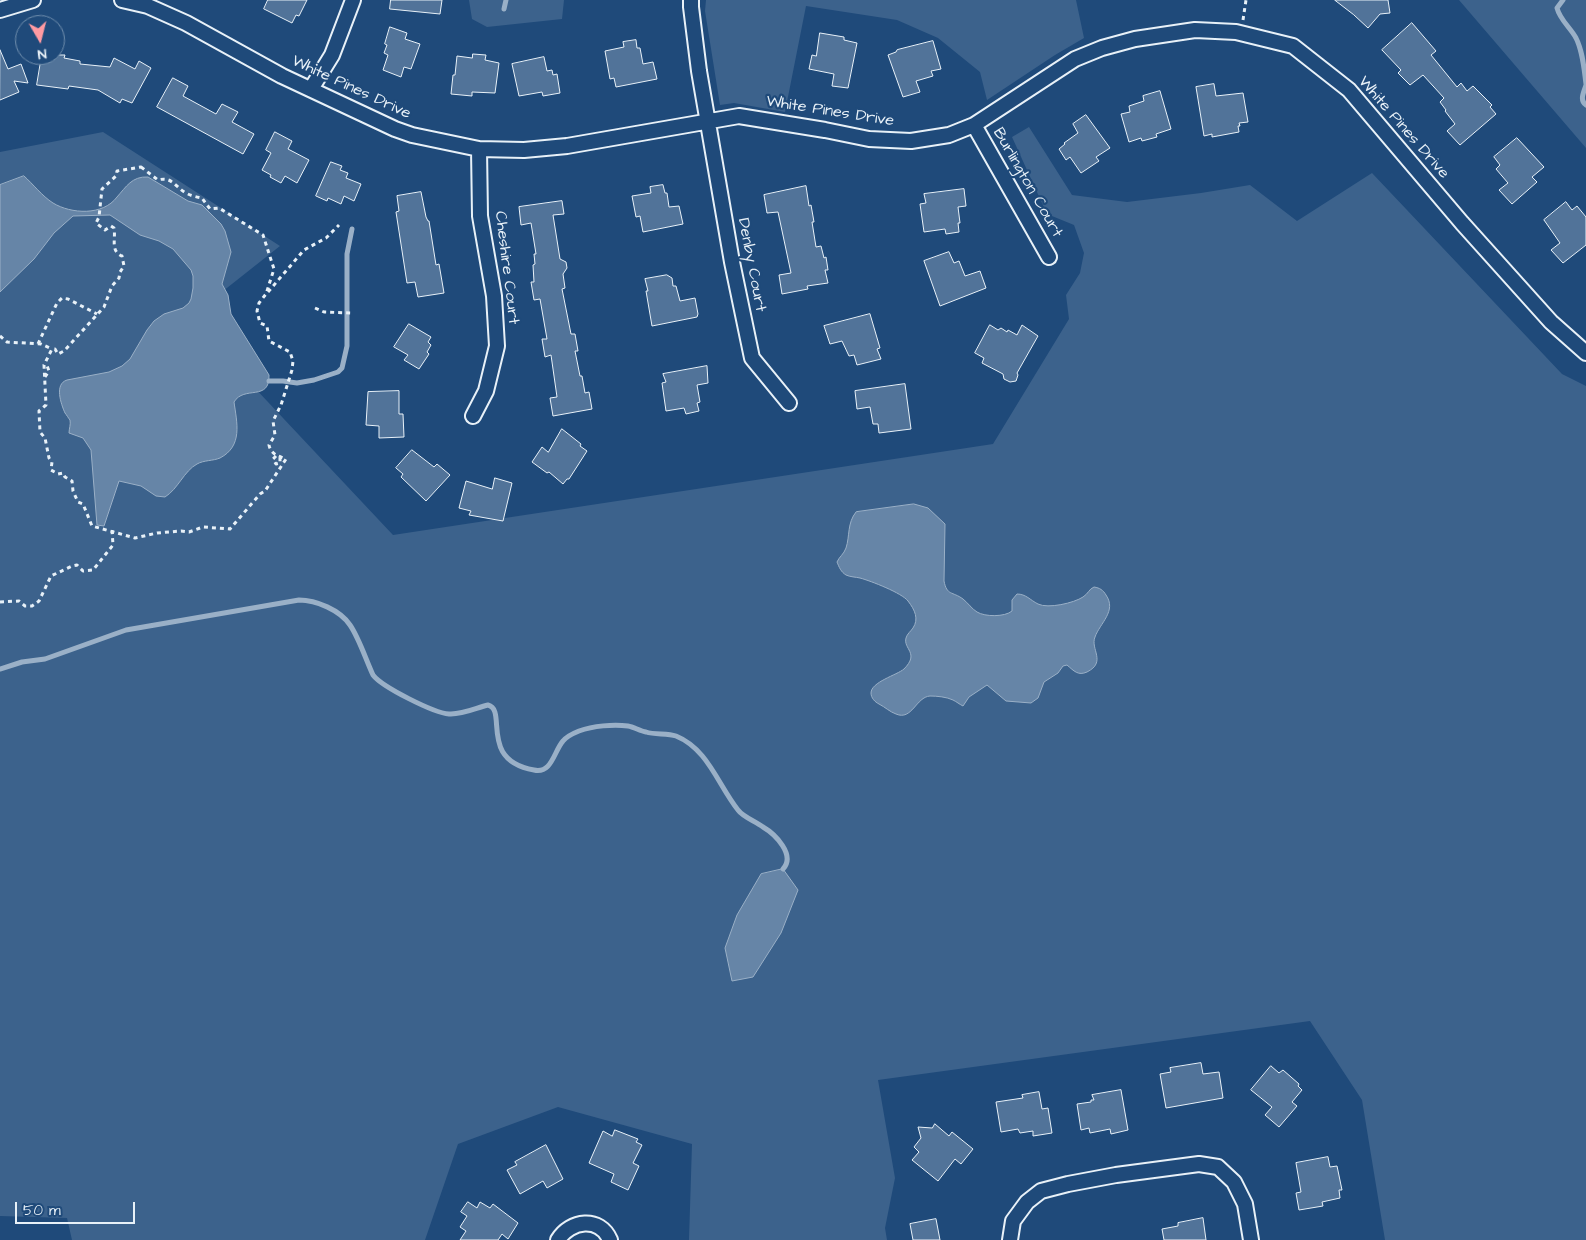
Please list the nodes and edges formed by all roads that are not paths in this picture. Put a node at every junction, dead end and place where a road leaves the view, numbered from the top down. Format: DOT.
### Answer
graph roads {
  1 [pos="33,0"];
  2 [pos="122,0"];
  3 [pos="353,0"];
  4 [pos="691,0"];
  5 [pos="0,10"];
  6 [pos="310,89"];
  7 [pos="708,122"];
  8 [pos="974,126"];
  9 [pos="479,149"];
  10 [pos="1049,257"];
  11 [pos="1586,353"];
  12 [pos="789,403"];
  13 [pos="473,416"];
  14 [pos="558,1240"];
  15 [pos="610,1240"];
  16 [pos="1010,1240"];
  17 [pos="1252,1240"];
  1 -- 5 [label="street"];
  2 -- 6 [label="street, White Pines Drive"];
  3 -- 6 [label="street"];
  4 -- 7 [label="street, Denby Court"];
  6 -- 9 [label="street, White Pines Drive"];
  7 -- 8 [label="street, White Pines Drive"];
  7 -- 9 [label="street, White Pines Drive"];
  7 -- 12 [label="street, Denby Court"];
  8 -- 10 [label="street, Burlington Court"];
  8 -- 11 [label="street, White Pines Drive"];
  9 -- 13 [label="street, Cheshire Court"];
  14 -- 15 [label="street"];
  16 -- 17 [label="street"];
}
